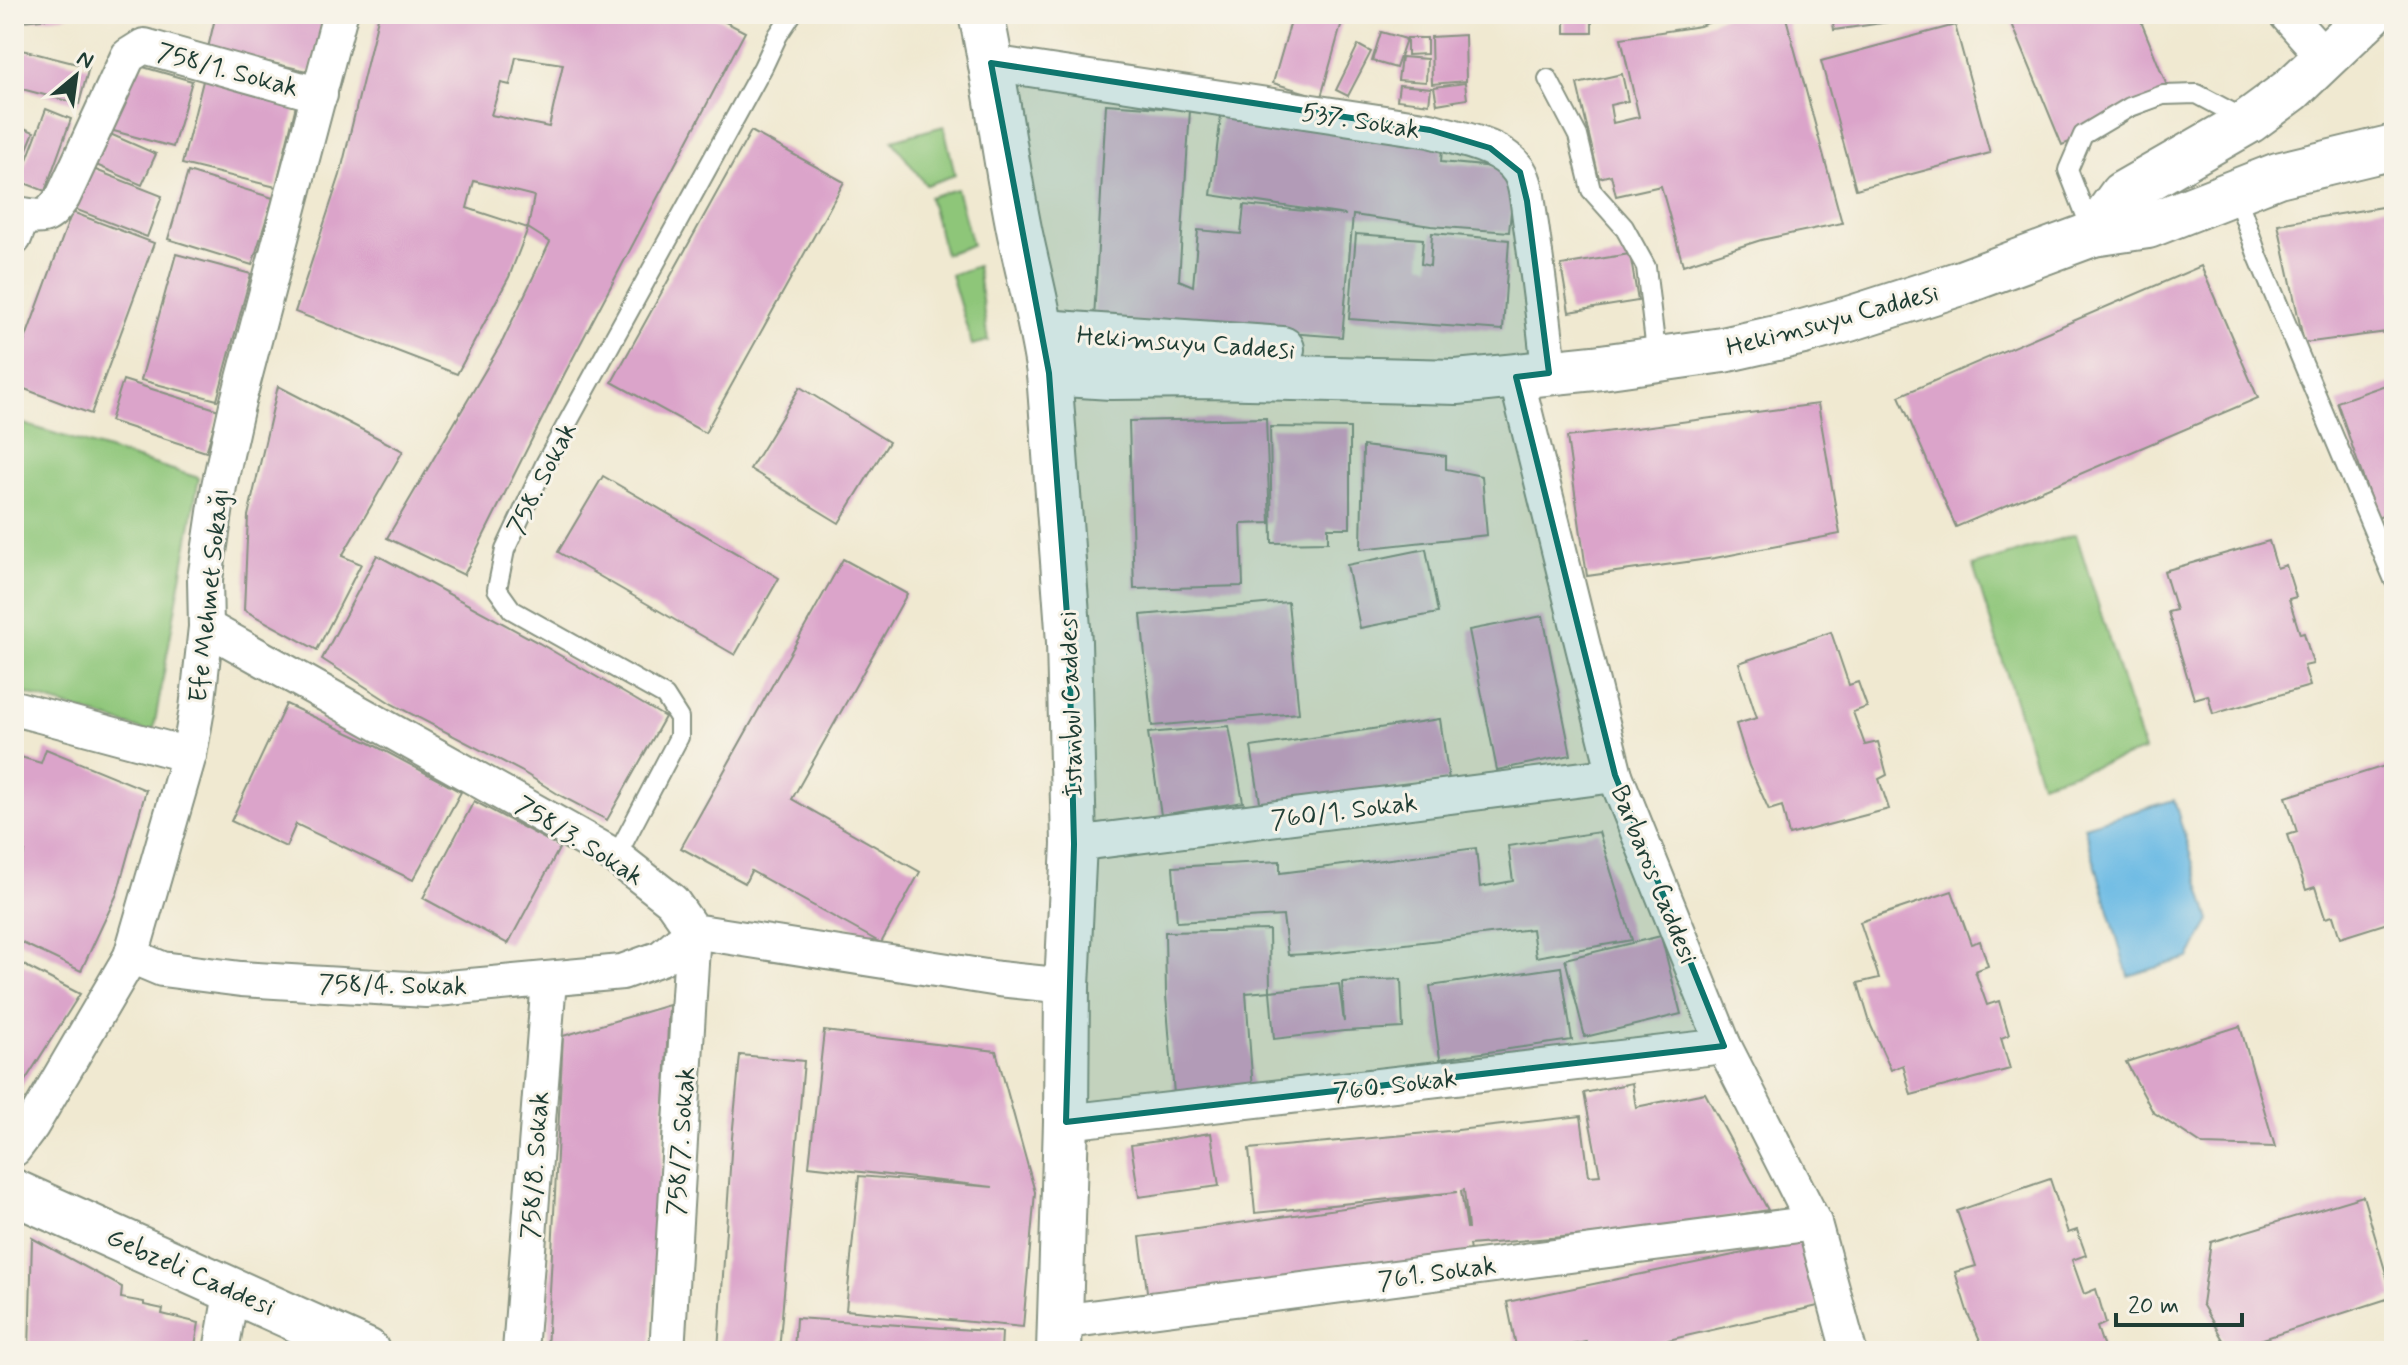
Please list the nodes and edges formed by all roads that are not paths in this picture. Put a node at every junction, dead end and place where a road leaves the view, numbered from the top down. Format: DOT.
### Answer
graph roads {
  1 [pos="340,14"];
  2 [pos="779,14"];
  3 [pos="792,14"];
  4 [pos="981,14"];
  5 [pos="994,14"];
  6 [pos="2286,14"];
  7 [pos="2371,14"];
  8 [pos="778,35"];
  9 [pos="2326,59"];
  10 [pos="991,63"];
  11 [pos="1548,79"];
  12 [pos="320,95"];
  13 [pos="2249,121"];
  14 [pos="2394,147"];
  15 [pos="2235,191"];
  16 [pos="17,221"];
  17 [pos="2093,234"];
  18 [pos="1046,352"];
  19 [pos="1657,360"];
  20 [pos="1532,375"];
  21 [pos="2394,580"];
  22 [pos="206,627"];
  23 [pos="14,708"];
  24 [pos="189,755"];
  25 [pos="1615,775"];
  26 [pos="1074,844"];
  27 [pos="616,857"];
  28 [pos="693,931"];
  29 [pos="131,956"];
  30 [pos="549,980"];
  31 [pos="1067,986"];
  32 [pos="1724,1046"];
  33 [pos="1066,1122"];
  34 [pos="14,1149"];
  35 [pos="14,1192"];
  36 [pos="1814,1223"];
  37 [pos="232,1288"];
  38 [pos="1059,1337"];
  39 [pos="221,1351"];
  40 [pos="367,1351"];
  41 [pos="520,1351"];
  42 [pos="667,1351"];
  43 [pos="1849,1351"];
  1 -- 12 [label="street, Efe Mehmet Sokağı"];
  2 -- 8 [label="lane"];
  3 -- 8 [label="lane, 758. Sokak"];
  4 -- 10 [label="main road"];
  5 -- 10 [label="main road"];
  6 -- 9 [label="street"];
  7 -- 9 [label="main road"];
  8 -- 27 [label="lane, 758. Sokak"];
  9 -- 13 [label="main road"];
  10 -- 18 [label="main road, İstanbul Caddesi"];
  10 -- 20 [label="street, 537. Sokak"];
  11 -- 19 [label="lane"];
  12 -- 16 [label="street, 758/1. Sokak"];
  12 -- 22 [label="street, Efe Mehmet Sokağı"];
  13 -- 17 [label="main road"];
  13 -- 17 [label="lane"];
  14 -- 15 [label="main road, Hekimsuyu Caddesi"];
  15 -- 17 [label="main road, Hekimsuyu Caddesi"];
  15 -- 21 [label="lane"];
  17 -- 19 [label="main road, Hekimsuyu Caddesi"];
  18 -- 20 [label="main road, Hekimsuyu Caddesi"];
  18 -- 26 [label="main road, İstanbul Caddesi"];
  19 -- 20 [label="main road, Hekimsuyu Caddesi"];
  20 -- 25 [label="street, Barbaros Caddesi"];
  22 -- 24 [label="street, Efe Mehmet Sokağı"];
  22 -- 27 [label="street, 758/3. Sokak"];
  23 -- 24 [label="street"];
  24 -- 29 [label="street, Efe Mehmet Sokağı"];
  25 -- 26 [label="street, 760/1. Sokak"];
  25 -- 32 [label="street, Barbaros Caddesi"];
  26 -- 31 [label="main road, İstanbul Caddesi"];
  27 -- 28 [label="street, 758/3. Sokak"];
  28 -- 30 [label="street, 758/4. Sokak"];
  28 -- 31 [label="street"];
  28 -- 42 [label="street, 758/7. Sokak"];
  29 -- 30 [label="street, 758/4. Sokak"];
  29 -- 34 [label="street, Efe Mehmet Sokağı"];
  30 -- 41 [label="street, 758/8. Sokak"];
  31 -- 33 [label="main road, İstanbul Caddesi"];
  32 -- 33 [label="street, 760. Sokak"];
  32 -- 36 [label="street, Barbaros Caddesi"];
  33 -- 38 [label="main road, İstanbul Caddesi"];
  35 -- 37 [label="main road, Gebzeli Caddesi"];
  36 -- 38 [label="street, 761. Sokak"];
  36 -- 43 [label="street, Barbaros Caddesi"];
  37 -- 39 [label="street"];
  37 -- 40 [label="main road, Gebzeli Caddesi"];
}
